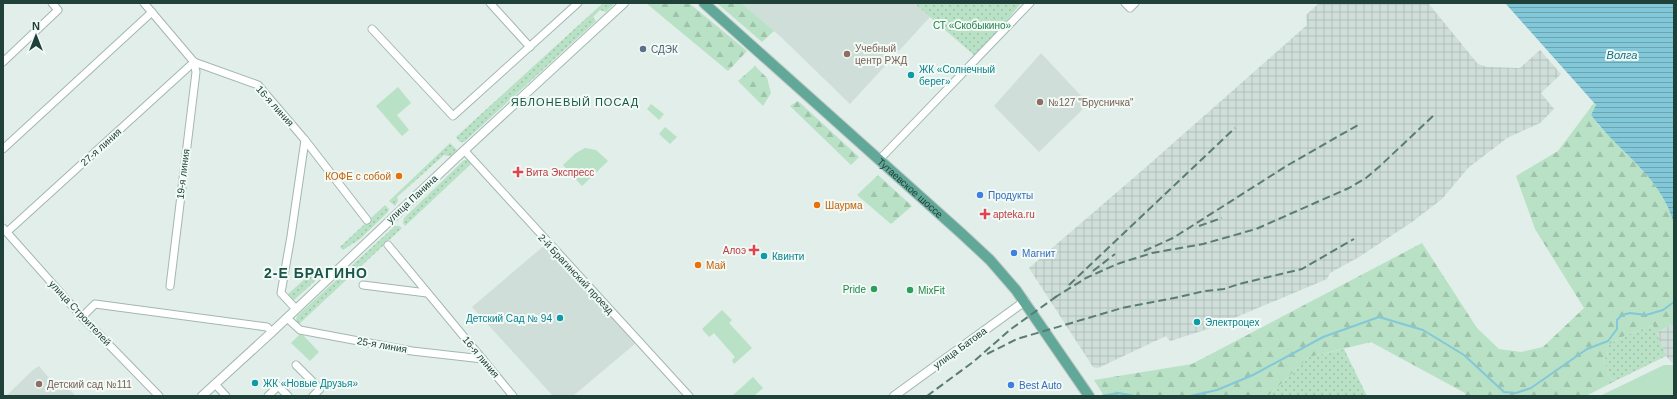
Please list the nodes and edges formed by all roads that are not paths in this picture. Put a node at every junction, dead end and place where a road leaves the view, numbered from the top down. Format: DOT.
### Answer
graph roads {
  1 [pos="52,3"];
  2 [pos="144,3"];
  3 [pos="490,3"];
  4 [pos="578,3"];
  5 [pos="624,3"];
  6 [pos="704,3"];
  7 [pos="1030,3"];
  8 [pos="1125,3"];
  9 [pos="1135,3"];
  10 [pos="152,12"];
  11 [pos="372,29"];
  12 [pos="530,47"];
  13 [pos="3,62"];
  14 [pos="194,62"];
  15 [pos="305,140"];
  16 [pos="3,149"];
  17 [pos="464,150"];
  18 [pos="879,160"];
  19 [pos="367,220"];
  20 [pos="5,230"];
  21 [pos="388,245"];
  22 [pos="363,285"];
  23 [pos="170,286"];
  24 [pos="427,293"];
  25 [pos="1025,300"];
  26 [pos="296,309"];
  27 [pos="82,317"];
  28 [pos="287,318"];
  29 [pos="272,332"];
  30 [pos="483,359"];
  31 [pos="296,365"];
  32 [pos="215,384"];
  33 [pos="159,396"];
  34 [pos="202,396"];
  35 [pos="226,396"];
  36 [pos="268,396"];
  37 [pos="288,396"];
  38 [pos="313,396"];
  39 [pos="513,396"];
  40 [pos="690,396"];
  41 [pos="894,396"];
  42 [pos="1090,396"];
  1 -- 13 [label="street"];
  2 -- 10 [label="street"];
  3 -- 12 [label="street"];
  4 -- 12 [label="street"];
  5 -- 17 [label="street, улица Панина"];
  6 -- 18 [label="main road, Тутаевское шоссе"];
  7 -- 18 [label="street"];
  8 -- 9 [label="street"];
  10 -- 14 [label="street"];
  10 -- 16 [label="street"];
  11 -- 12 [label="street"];
  14 -- 15 [label="street, 16-я линия"];
  14 -- 20 [label="street, 27-я линия"];
  14 -- 23 [label="street, 19-я линия"];
  15 -- 19 [label="street, 16-я линия"];
  15 -- 26 [label="street"];
  17 -- 26 [label="street, улица Панина"];
  17 -- 40 [label="street, 2-й Брагинский проезд"];
  18 -- 25 [label="main road, Тутаевское шоссе"];
  20 -- 27 [label="street, улица Строителей"];
  21 -- 24 [label="street, 16-я линия"];
  22 -- 24 [label="street"];
  24 -- 30 [label="street, 16-я линия"];
  25 -- 41 [label="street, улица Батова"];
  25 -- 42 [label="main road, Тутаевское шоссе"];
  26 -- 28 [label="street, улица Панина"];
  27 -- 29 [label="street"];
  27 -- 33 [label="street, улица Строителей"];
  28 -- 29 [label="street, улица Панина"];
  28 -- 30 [label="street, 25-я линия"];
  29 -- 32 [label="street, улица Панина"];
  30 -- 39 [label="street, 16-я линия"];
  31 -- 38 [label="street"];
  32 -- 34 [label="street, улица Панина"];
  32 -- 35 [label="street"];
  36 -- 37 [label="street"];
}
